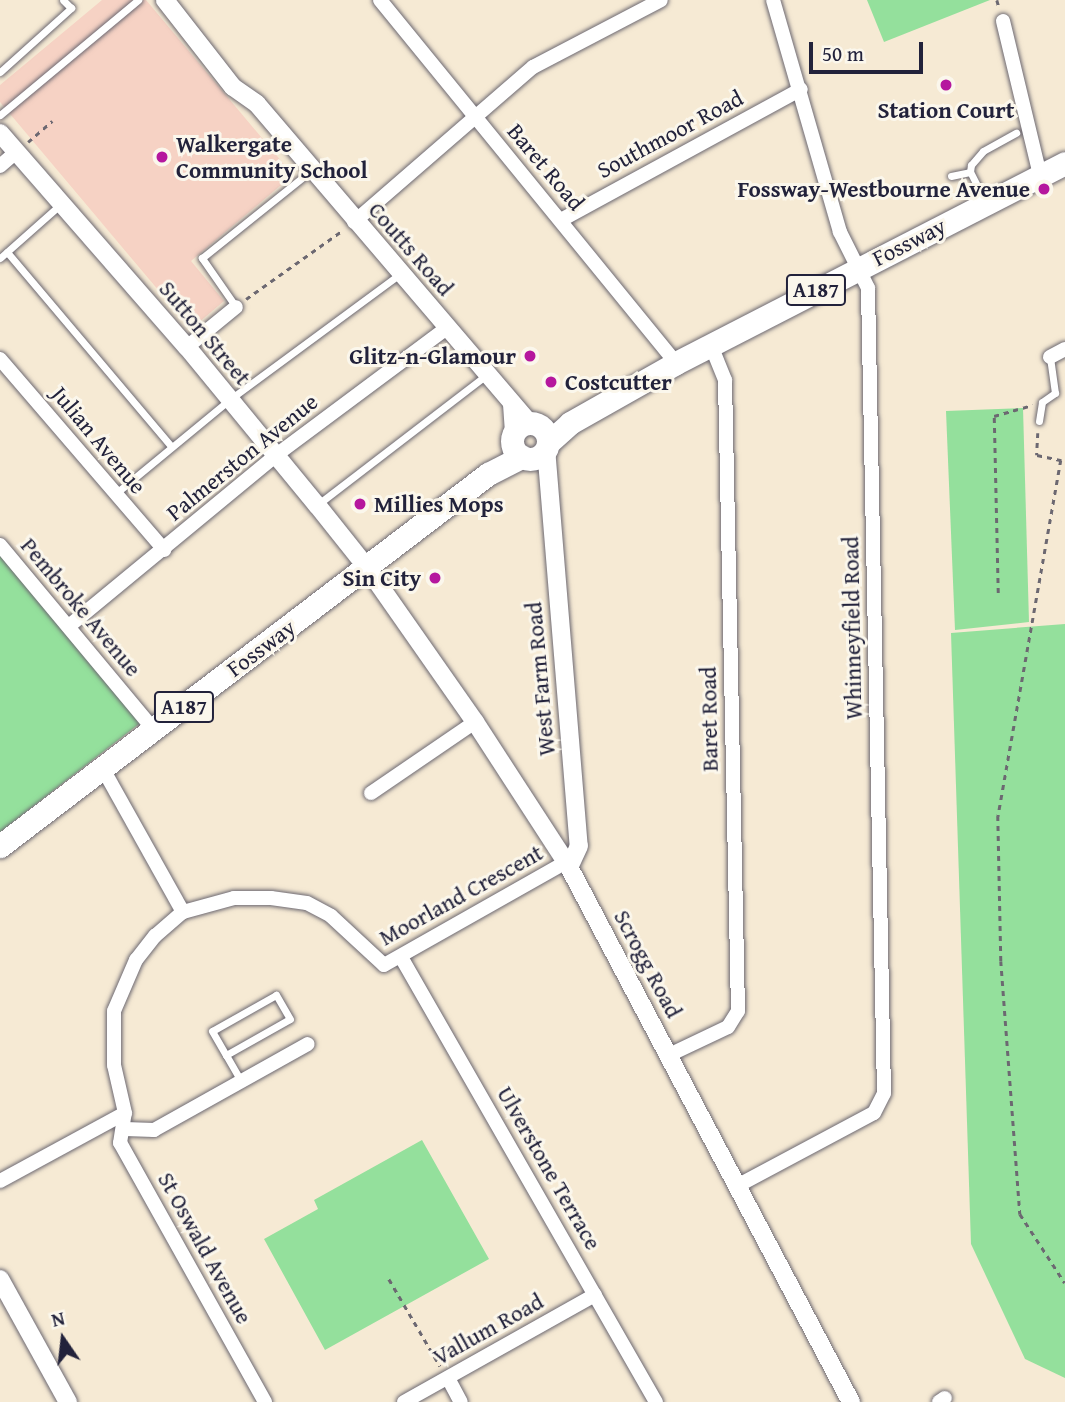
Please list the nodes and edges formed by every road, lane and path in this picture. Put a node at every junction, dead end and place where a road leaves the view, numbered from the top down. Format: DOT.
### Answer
graph roads {
  1 [pos="63,0"];
  2 [pos="138,0"];
  3 [pos="165,0"];
  4 [pos="380,0"];
  5 [pos="662,0"];
  6 [pos="773,0"];
  7 [pos="1003,21"];
  8 [pos="0,72"];
  9 [pos="801,89"];
  10 [pos="0,115"];
  11 [pos="475,118"];
  12 [pos="52,121"];
  13 [pos="1016,133"];
  14 [pos="0,134"];
  15 [pos="16,152"];
  16 [pos="1065,163"];
  17 [pos="0,166"];
  18 [pos="313,170"];
  19 [pos="971,173"];
  20 [pos="951,176"];
  21 [pos="1040,176"];
  22 [pos="986,203"];
  23 [pos="60,205"];
  24 [pos="561,219"];
  25 [pos="354,222"];
  26 [pos="7,252"];
  27 [pos="0,258"];
  28 [pos="858,267"];
  29 [pos="401,273"];
  30 [pos="236,307"];
  31 [pos="447,328"];
  32 [pos="711,345"];
  33 [pos="187,347"];
  34 [pos="1065,349"];
  35 [pos="1050,357"];
  36 [pos="0,359"];
  37 [pos="676,363"];
  38 [pos="485,376"];
  39 [pos="229,400"];
  40 [pos="1042,402"];
  41 [pos="1039,421"];
  42 [pos="529,441"];
  43 [pos="171,446"];
  44 [pos="275,456"];
  45 [pos="115,495"];
  46 [pos="317,505"];
  47 [pos="0,545"];
  48 [pos="164,550"];
  49 [pos="368,569"];
  50 [pos="999,593"];
  51 [pos="69,626"];
  52 [pos="475,722"];
  53 [pos="154,730"];
  54 [pos="103,769"];
  55 [pos="371,793"];
  56 [pos="0,846"];
  57 [pos="568,865"];
  58 [pos="183,912"];
  59 [pos="401,957"];
  60 [pos="308,1044"];
  61 [pos="226,1055"];
  62 [pos="669,1055"];
  63 [pos="241,1082"];
  64 [pos="125,1113"];
  65 [pos="125,1129"];
  66 [pos="0,1181"];
  67 [pos="737,1186"];
  68 [pos="0,1279"];
  69 [pos="389,1279"];
  70 [pos="1065,1283"];
  71 [pos="595,1295"];
  72 [pos="448,1378"];
  73 [pos="68,1402"];
  74 [pos="265,1402"];
  75 [pos="404,1402"];
  76 [pos="461,1402"];
  77 [pos="656,1402"];
  78 [pos="851,1402"];
  1 -- 8 [label="lane"];
  2 -- 10 [label="lane"];
  3 -- 18 [label="street, Coutts Road"];
  4 -- 11 [label="street, Baret Road"];
  5 -- 11 [label="street"];
  6 -- 9 [label="street, Whinneyfield Road"];
  7 -- 21 [label="street"];
  9 -- 24 [label="street, Southmoor Road"];
  9 -- 28 [label="street, Whinneyfield Road"];
  11 -- 24 [label="street, Baret Road"];
  11 -- 25 [label="street"];
  12 -- 15 [label="path"];
  13 -- 19 [label="lane"];
  14 -- 15 [label="street, Sutton Street"];
  15 -- 17 [label="street"];
  15 -- 23 [label="street, Sutton Street"];
  16 -- 21 [label="main road, Fossway / A187"];
  18 -- 25 [label="street, Coutts Road"];
  18 -- 30 [label="lane"];
  19 -- 20 [label="lane"];
  19 -- 22 [label="lane"];
  21 -- 22 [label="main road, Fossway / A187"];
  22 -- 28 [label="main road, Fossway / A187"];
  23 -- 26 [label="lane"];
  23 -- 33 [label="street, Sutton Street"];
  24 -- 37 [label="street, Baret Road"];
  25 -- 29 [label="street, Coutts Road"];
  25 -- 30 [label="path"];
  26 -- 27 [label="lane"];
  26 -- 43 [label="lane"];
  28 -- 32 [label="main road, Fossway / A187"];
  28 -- 67 [label="street, Whinneyfield Road"];
  29 -- 31 [label="street, Coutts Road"];
  29 -- 39 [label="lane"];
  30 -- 33 [label="street"];
  31 -- 38 [label="street, Coutts Road"];
  31 -- 44 [label="street, Palmerston Avenue"];
  32 -- 37 [label="main road, Fossway / A187"];
  32 -- 62 [label="street, Baret Road"];
  33 -- 39 [label="street, Sutton Street"];
  34 -- 35 [label="street"];
  35 -- 40 [label="lane"];
  36 -- 45 [label="street, Julian Avenue"];
  37 -- 42 [label="main road, Fossway / A187"];
  38 -- 42 [label="street, Coutts Road"];
  38 -- 46 [label="lane"];
  39 -- 43 [label="lane"];
  39 -- 44 [label="street, Sutton Street"];
  40 -- 41 [label="lane"];
  40 -- 50 [label="path"];
  41 -- 70 [label="path"];
  42 -- 49 [label="main road, Fossway / A187"];
  42 -- 57 [label="street, West Farm Road"];
  43 -- 45 [label="lane"];
  44 -- 46 [label="street, Sutton Street"];
  44 -- 48 [label="street, Palmerston Avenue"];
  45 -- 48 [label="street, Julian Avenue"];
  46 -- 49 [label="street, Sutton Street"];
  47 -- 51 [label="street, Pembroke Avenue"];
  48 -- 51 [label="street, Palmerston Avenue"];
  49 -- 52 [label="street, Scrogg Road"];
  49 -- 53 [label="main road, Fossway / A187"];
  51 -- 53 [label="street, Pembroke Avenue"];
  52 -- 55 [label="street"];
  52 -- 57 [label="street, Scrogg Road"];
  53 -- 54 [label="main road, Fossway / A187"];
  54 -- 56 [label="main road, Fossway / A187"];
  54 -- 58 [label="street"];
  57 -- 59 [label="street, Moorland Crescent"];
  57 -- 62 [label="street, Scrogg Road"];
  58 -- 59 [label="street, Moorland Crescent"];
  58 -- 64 [label="street, Moorland Crescent"];
  59 -- 71 [label="street, Ulverstone Terrace"];
  60 -- 63 [label="street"];
  61 -- 61 [label="lane"];
  61 -- 63 [label="lane"];
  62 -- 67 [label="street, Scrogg Road"];
  63 -- 65 [label="street"];
  64 -- 65 [label="street, St Oswald Avenue"];
  64 -- 66 [label="street"];
  65 -- 74 [label="street, St Oswald Avenue"];
  67 -- 78 [label="street, Scrogg Road"];
  68 -- 73 [label="street"];
  69 -- 72 [label="path"];
  71 -- 72 [label="street, Vallum Road"];
  71 -- 77 [label="street, Ulverstone Terrace"];
  72 -- 75 [label="street, Vallum Road"];
  72 -- 76 [label="street"];
}
